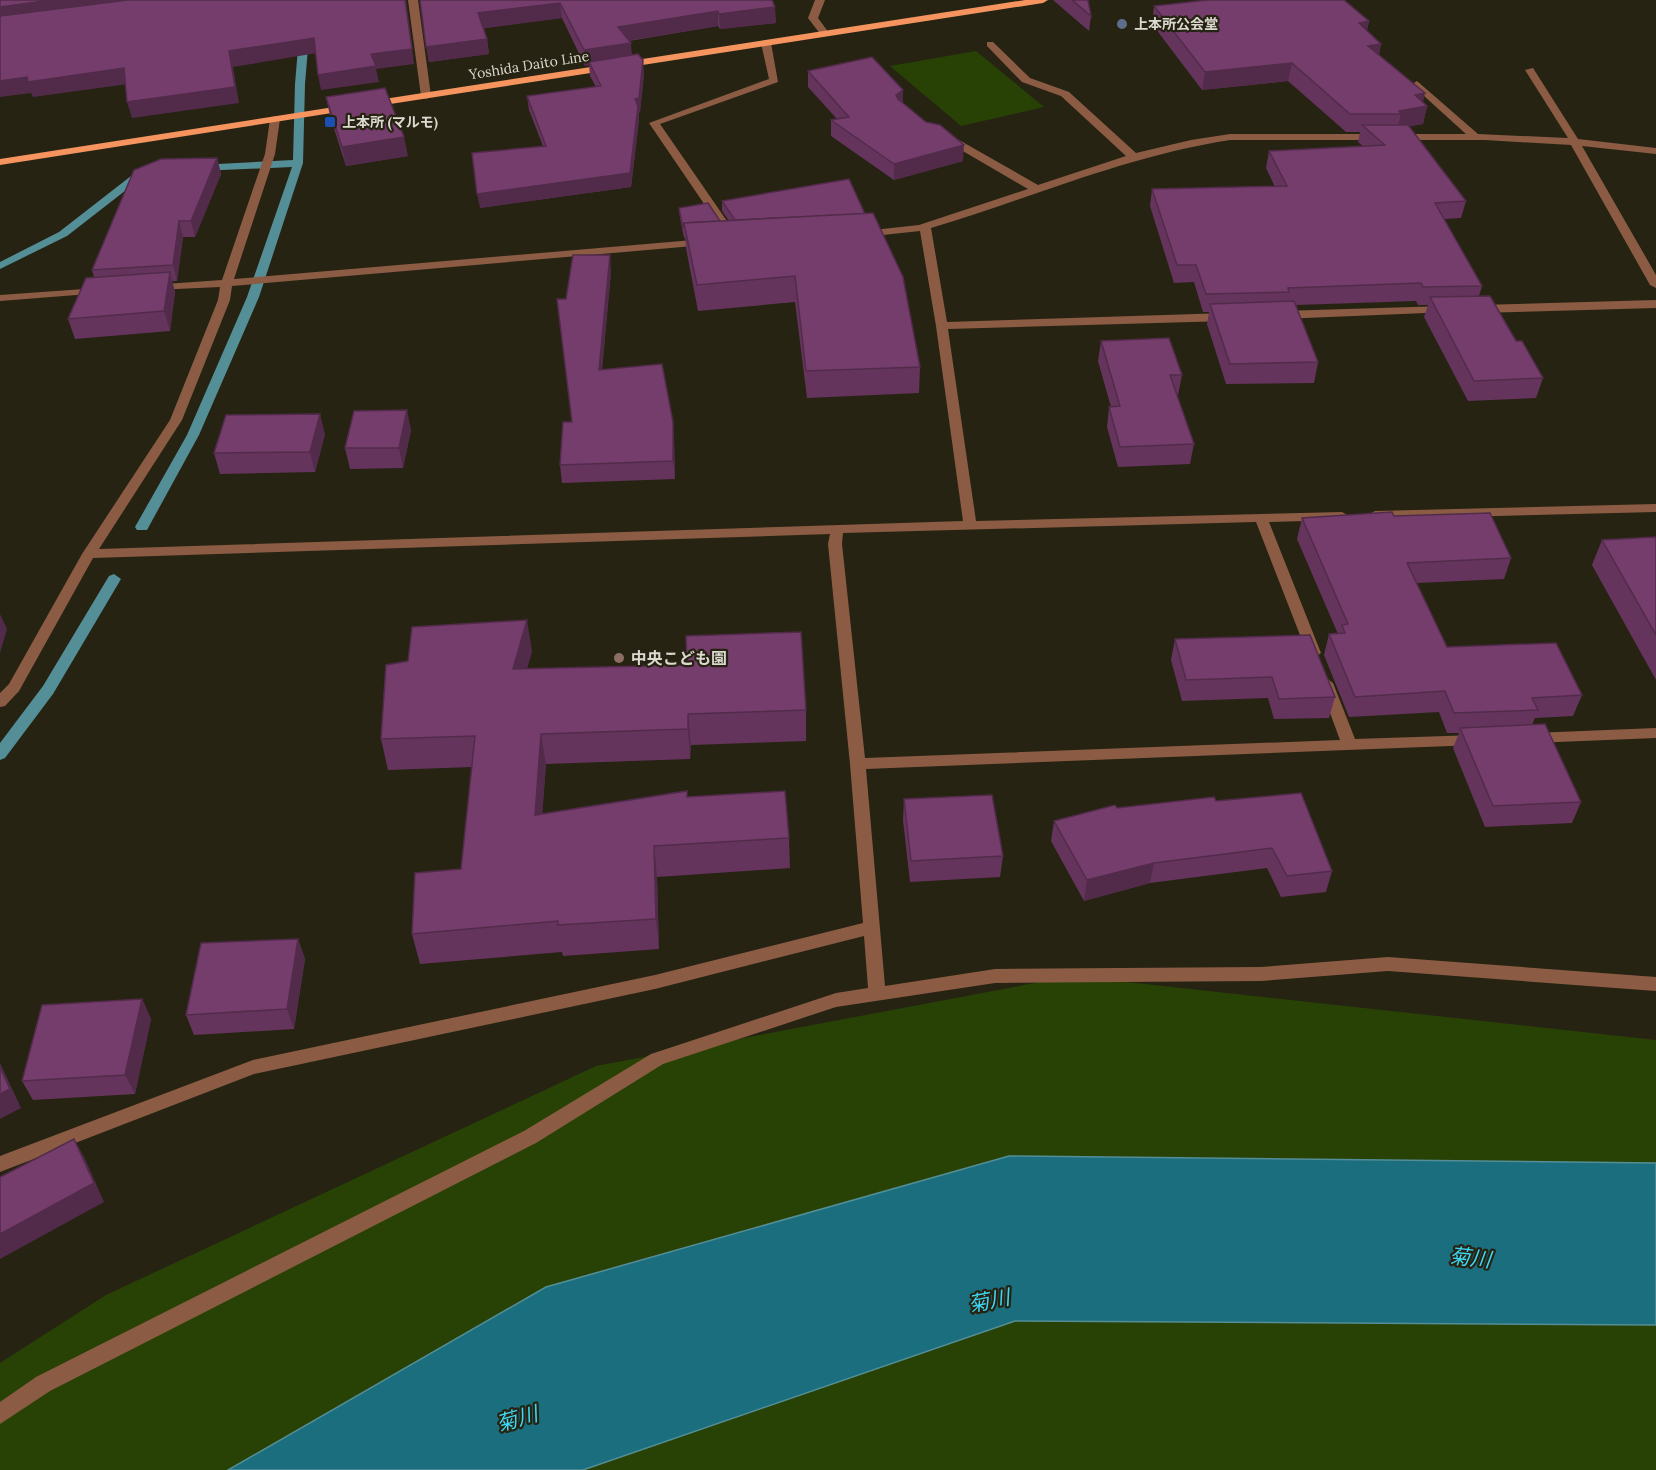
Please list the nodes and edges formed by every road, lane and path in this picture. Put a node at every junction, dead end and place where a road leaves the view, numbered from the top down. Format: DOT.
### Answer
graph roads {
  1 [pos="412,0"];
  2 [pos="820,0"];
  3 [pos="1042,0"];
  4 [pos="824,33"];
  5 [pos="766,43"];
  6 [pos="990,44"];
  7 [pos="1530,70"];
  8 [pos="1417,84"];
  9 [pos="426,96"];
  10 [pos="275,119"];
  11 [pos="942,136"];
  12 [pos="1475,137"];
  13 [pos="1575,142"];
  14 [pos="1656,151"];
  15 [pos="1135,158"];
  16 [pos="0,162"];
  17 [pos="1036,189"];
  18 [pos="925,227"];
  19 [pos="853,235"];
  20 [pos="227,282"];
  21 [pos="1656,285"];
  22 [pos="144,288"];
  23 [pos="108,290"];
  24 [pos="0,298"];
  25 [pos="1656,304"];
  26 [pos="1242,316"];
  27 [pos="1266,316"];
  28 [pos="942,326"];
  29 [pos="1656,508"];
  30 [pos="1261,519"];
  31 [pos="970,525"];
  32 [pos="837,530"];
  33 [pos="89,554"];
  34 [pos="0,702"];
  35 [pos="1656,733"];
  36 [pos="1515,739"];
  37 [pos="1491,740"];
  38 [pos="1350,745"];
  39 [pos="858,764"];
  40 [pos="872,927"];
  41 [pos="1656,984"];
  42 [pos="877,993"];
  43 [pos="0,1164"];
  44 [pos="0,1414"];
  1 -- 9 [label="street"];
  2 -- 4 [label="street"];
  3 -- 4 [label="main road, Yoshida Daito Line"];
  4 -- 5 [label="main road, Yoshida Daito Line"];
  5 -- 9 [label="main road, Yoshida Daito Line"];
  5 -- 20 [label="street"];
  6 -- 15 [label="street"];
  7 -- 13 [label="street"];
  8 -- 12 [label="street"];
  9 -- 10 [label="main road, Yoshida Daito Line"];
  10 -- 16 [label="main road"];
  10 -- 20 [label="street"];
  11 -- 17 [label="street"];
  12 -- 13 [label="street"];
  12 -- 15 [label="street"];
  13 -- 14 [label="street"];
  13 -- 21 [label="street"];
  15 -- 17 [label="street"];
  17 -- 18 [label="street"];
  18 -- 19 [label="street"];
  18 -- 28 [label="street"];
  20 -- 22 [label="street"];
  20 -- 33 [label="street"];
  23 -- 24 [label="street"];
  25 -- 27 [label="street"];
  26 -- 28 [label="street"];
  28 -- 31 [label="street"];
  29 -- 30 [label="street"];
  30 -- 31 [label="street"];
  30 -- 38 [label="street"];
  31 -- 32 [label="street"];
  32 -- 33 [label="street"];
  32 -- 39 [label="street"];
  33 -- 34 [label="street"];
  35 -- 36 [label="street"];
  37 -- 38 [label="street"];
  38 -- 39 [label="street"];
  39 -- 40 [label="street"];
  40 -- 42 [label="street"];
  40 -- 43 [label="street"];
  41 -- 42 [label="street"];
  42 -- 44 [label="street"];
}
